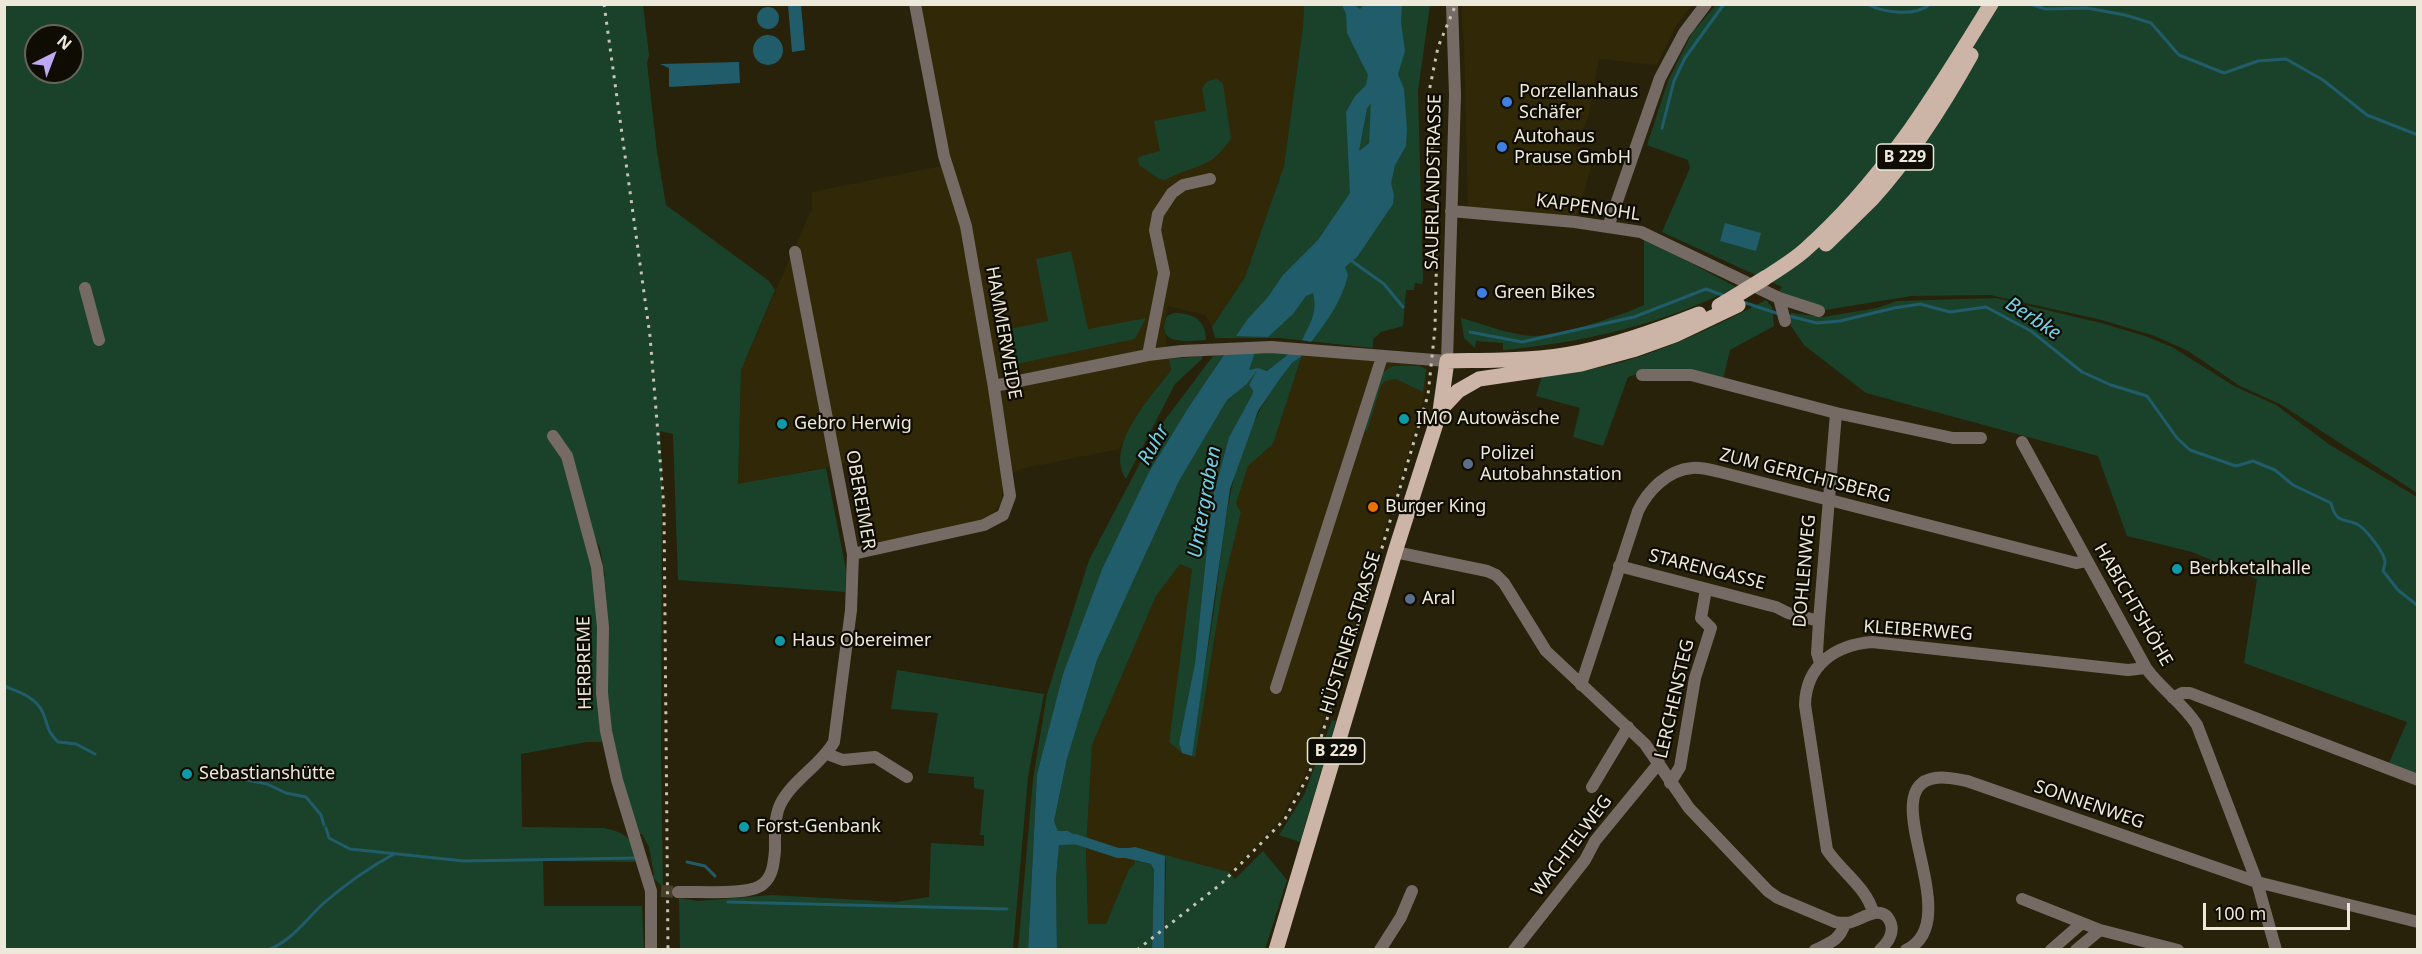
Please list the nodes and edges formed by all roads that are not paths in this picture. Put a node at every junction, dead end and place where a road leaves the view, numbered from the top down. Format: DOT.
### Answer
graph roads {
  1 [pos="915,4"];
  2 [pos="1452,4"];
  3 [pos="1706,4"];
  4 [pos="1991,4"];
  5 [pos="1996,4"];
  6 [pos="1210,179"];
  7 [pos="1451,211"];
  8 [pos="1608,227"];
  9 [pos="795,252"];
  10 [pos="1772,280"];
  11 [pos="85,288"];
  12 [pos="1780,303"];
  13 [pos="1819,310"];
  14 [pos="1785,321"];
  15 [pos="99,340"];
  16 [pos="1148,355"];
  17 [pos="1382,357"];
  18 [pos="1447,361"];
  19 [pos="1642,375"];
  20 [pos="1479,379"];
  21 [pos="994,386"];
  22 [pos="1440,411"];
  23 [pos="1836,413"];
  24 [pos="553,436"];
  25 [pos="1981,438"];
  26 [pos="2022,442"];
  27 [pos="1829,500"];
  28 [pos="1395,552"];
  29 [pos="852,554"];
  30 [pos="2086,561"];
  31 [pos="1619,566"];
  32 [pos="1706,589"];
  33 [pos="1819,621"];
  34 [pos="1820,663"];
  35 [pos="2146,668"];
  36 [pos="1581,685"];
  37 [pos="1276,688"];
  38 [pos="2173,698"];
  39 [pos="1628,727"];
  40 [pos="827,754"];
  41 [pos="1659,763"];
  42 [pos="907,777"];
  43 [pos="2418,780"];
  44 [pos="1670,783"];
  45 [pos="1592,788"];
  46 [pos="2257,882"];
  47 [pos="1412,891"];
  48 [pos="678,892"];
  49 [pos="2022,899"];
  50 [pos="1873,912"];
  51 [pos="2418,922"];
  52 [pos="1845,923"];
  53 [pos="2082,923"];
  54 [pos="2100,930"];
  55 [pos="651,950"];
  56 [pos="1276,950"];
  57 [pos="1380,950"];
  58 [pos="1514,950"];
  59 [pos="1815,950"];
  60 [pos="1880,950"];
  61 [pos="1906,950"];
  62 [pos="2051,950"];
  63 [pos="2076,950"];
  64 [pos="2178,950"];
  65 [pos="2276,950"];
  1 -- 21 [label="street, HAMMERWEIDE"];
  2 -- 7 [label="street, SAUERLANDSTRASSE"];
  3 -- 8 [label="street"];
  4 -- 10 [label="main road, B 229"];
  5 -- 10 [label="main road, B 229"];
  6 -- 16 [label="street"];
  7 -- 8 [label="street, KAPPENOHL"];
  7 -- 18 [label="street, SAUERLANDSTRASSE"];
  8 -- 12 [label="street, KAPPENOHL"];
  9 -- 29 [label="street, OBEREIMER"];
  10 -- 18 [label="main road, B 229, bridge"];
  10 -- 20 [label="main road, B 229"];
  11 -- 15 [label="street"];
  12 -- 13 [label="street, KAPPENOHL"];
  12 -- 14 [label="street"];
  16 -- 17 [label="street"];
  16 -- 21 [label="street"];
  17 -- 18 [label="street"];
  17 -- 37 [label="street"];
  18 -- 20 [label="main road"];
  18 -- 22 [label="main road, HÜSTENER STRASSE / B 229"];
  19 -- 23 [label="street"];
  20 -- 22 [label="main road, B 229"];
  21 -- 29 [label="street, HAMMERWEIDE"];
  22 -- 28 [label="main road, HÜSTENER STRASSE / B 229"];
  23 -- 25 [label="street"];
  23 -- 27 [label="street, DOHLENWEG"];
  24 -- 55 [label="street, HERBREME"];
  26 -- 30 [label="street, HABICHTSHÖHE"];
  27 -- 30 [label="street, ZUM GERICHTSBERG"];
  27 -- 31 [label="street, ZUM GERICHTSBERG"];
  27 -- 33 [label="street, DOHLENWEG"];
  28 -- 36 [label="street"];
  28 -- 56 [label="main road, HÜSTENER STRASSE / B 229"];
  29 -- 40 [label="street, OBEREIMER"];
  30 -- 35 [label="street, HABICHTSHÖHE"];
  31 -- 32 [label="street, STARENGASSE"];
  31 -- 36 [label="street, ZUM GERICHTSBERG"];
  32 -- 33 [label="street, STARENGASSE"];
  32 -- 44 [label="street, LERCHENSTEG"];
  33 -- 34 [label="street, DOHLENWEG"];
  34 -- 35 [label="street, KLEIBERWEG"];
  34 -- 50 [label="street"];
  35 -- 38 [label="street, HABICHTSHÖHE"];
  36 -- 39 [label="street"];
  38 -- 43 [label="street"];
  38 -- 46 [label="street, HABICHTSHÖHE"];
  39 -- 41 [label="street"];
  39 -- 45 [label="street"];
  40 -- 42 [label="street"];
  40 -- 48 [label="street, OBEREIMER"];
  41 -- 44 [label="street"];
  41 -- 58 [label="street, WACHTELWEG"];
  44 -- 52 [label="street"];
  46 -- 51 [label="street, SONNENWEG"];
  46 -- 61 [label="street, SONNENWEG"];
  46 -- 65 [label="street, HABICHTSHÖHE"];
  47 -- 57 [label="street"];
  49 -- 53 [label="street"];
  50 -- 52 [label="street"];
  50 -- 60 [label="street"];
  52 -- 59 [label="street"];
  53 -- 54 [label="street"];
  53 -- 62 [label="street"];
  54 -- 63 [label="street"];
  54 -- 64 [label="street"];
}
